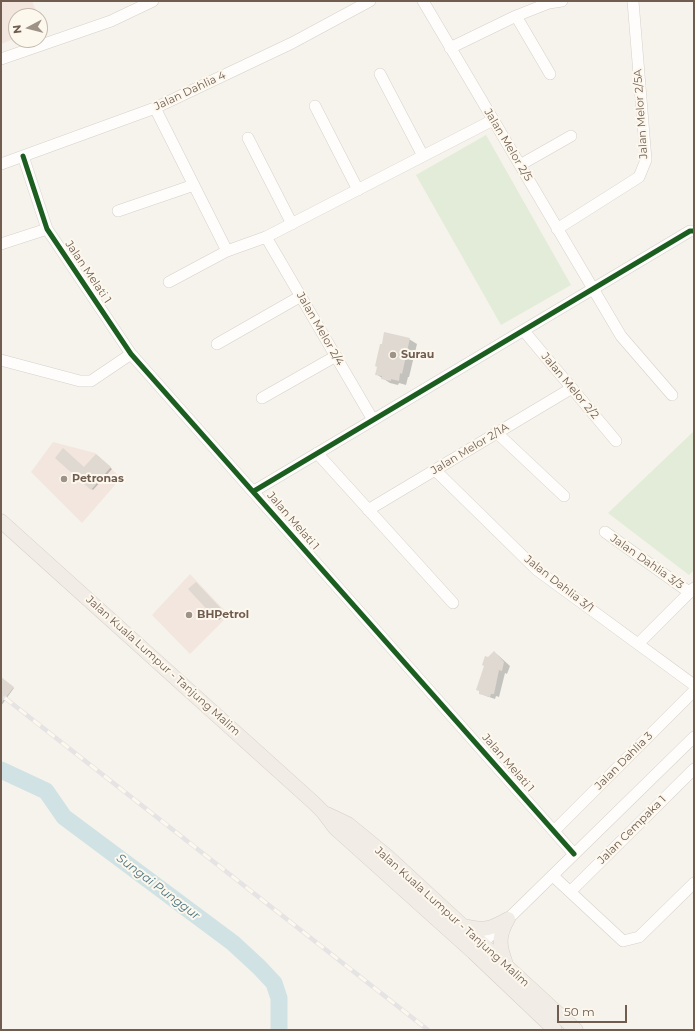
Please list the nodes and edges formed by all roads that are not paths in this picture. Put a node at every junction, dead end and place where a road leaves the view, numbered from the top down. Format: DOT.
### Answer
graph roads {
  1 [pos="153,1"];
  2 [pos="370,1"];
  3 [pos="423,1"];
  4 [pos="562,1"];
  5 [pos="633,1"];
  6 [pos="516,16"];
  7 [pos="450,48"];
  8 [pos="1,60"];
  9 [pos="380,74"];
  10 [pos="550,74"];
  11 [pos="315,106"];
  12 [pos="155,108"];
  13 [pos="493,120"];
  14 [pos="571,136"];
  15 [pos="248,138"];
  16 [pos="22,156"];
  17 [pos="424,156"];
  18 [pos="1,164"];
  19 [pos="520,166"];
  20 [pos="194,185"];
  21 [pos="358,190"];
  22 [pos="118,211"];
  23 [pos="292,224"];
  24 [pos="47,229"];
  25 [pos="557,229"];
  26 [pos="694,231"];
  27 [pos="266,237"];
  28 [pos="1,244"];
  29 [pos="227,251"];
  30 [pos="169,282"];
  31 [pos="593,289"];
  32 [pos="301,296"];
  33 [pos="524,331"];
  34 [pos="217,344"];
  35 [pos="132,354"];
  36 [pos="336,356"];
  37 [pos="1,360"];
  38 [pos="572,388"];
  39 [pos="672,395"];
  40 [pos="262,398"];
  41 [pos="373,420"];
  42 [pos="497,433"];
  43 [pos="616,441"];
  44 [pos="317,453"];
  45 [pos="435,470"];
  46 [pos="254,491"];
  47 [pos="564,496"];
  48 [pos="368,510"];
  49 [pos="1,521"];
  50 [pos="605,532"];
  51 [pos="692,590"];
  52 [pos="453,603"];
  53 [pos="638,644"];
  54 [pos="694,685"];
  55 [pos="694,691"];
  56 [pos="692,742"];
  57 [pos="694,769"];
  58 [pos="323,812"];
  59 [pos="554,831"];
  60 [pos="574,854"];
  61 [pos="553,876"];
  62 [pos="694,883"];
  63 [pos="570,892"];
  64 [pos="508,919"];
  65 [pos="463,926"];
  66 [pos="477,947"];
  67 [pos="506,966"];
  68 [pos="555,1030"];
  69 [pos="576,1030"];
  1 -- 8 [label="street"];
  2 -- 12 [label="street, Jalan Dahlia 4"];
  3 -- 7 [label="street, Jalan Melor 2/5"];
  4 -- 6 [label="street"];
  5 -- 25 [label="street, Jalan Melor 2/5A"];
  6 -- 7 [label="street"];
  6 -- 10 [label="street"];
  7 -- 13 [label="street, Jalan Melor 2/5"];
  9 -- 17 [label="street"];
  11 -- 21 [label="street"];
  12 -- 16 [label="street, Jalan Dahlia 4"];
  12 -- 20 [label="street"];
  13 -- 17 [label="street"];
  13 -- 19 [label="street, Jalan Melor 2/5"];
  14 -- 19 [label="street"];
  15 -- 23 [label="street"];
  16 -- 18 [label="street, Jalan Dahlia 4"];
  16 -- 24 [label="street, Jalan Melati 1"];
  17 -- 21 [label="street"];
  19 -- 25 [label="street, Jalan Melor 2/5"];
  20 -- 22 [label="street"];
  20 -- 29 [label="street"];
  21 -- 23 [label="street"];
  23 -- 27 [label="street"];
  24 -- 28 [label="street"];
  24 -- 35 [label="street, Jalan Melati 1"];
  25 -- 31 [label="street, Jalan Melor 2/5"];
  26 -- 31 [label="street"];
  27 -- 29 [label="street"];
  27 -- 32 [label="street, Jalan Melor 2/4"];
  29 -- 30 [label="street"];
  31 -- 33 [label="street"];
  31 -- 39 [label="street, Jalan Melor 2/5"];
  32 -- 34 [label="street"];
  32 -- 36 [label="street, Jalan Melor 2/4"];
  33 -- 38 [label="street, Jalan Melor 2/2"];
  33 -- 41 [label="street"];
  35 -- 37 [label="street"];
  35 -- 46 [label="street, Jalan Melati 1"];
  36 -- 40 [label="street"];
  36 -- 41 [label="street, Jalan Melor 2/4"];
  38 -- 42 [label="street, Jalan Melor 2/1A"];
  38 -- 43 [label="street, Jalan Melor 2/2"];
  41 -- 44 [label="street"];
  42 -- 45 [label="street, Jalan Melor 2/1A"];
  42 -- 47 [label="street"];
  44 -- 46 [label="street"];
  44 -- 48 [label="street"];
  45 -- 48 [label="street, Jalan Melor 2/1A"];
  45 -- 53 [label="street, Jalan Dahlia 3/1"];
  46 -- 59 [label="street, Jalan Melati 1"];
  48 -- 52 [label="street"];
  49 -- 58 [label="main road, Jalan Kuala Lumpur - Tanjung Malim"];
  50 -- 51 [label="street, Jalan Dahlia 3/3"];
  51 -- 53 [label="street"];
  53 -- 54 [label="street, Jalan Dahlia 3/1"];
  55 -- 59 [label="street, Jalan Dahlia 3"];
  56 -- 60 [label="street"];
  57 -- 63 [label="street, Jalan Cempaka 1"];
  58 -- 65 [label="main road, Jalan Kuala Lumpur - Tanjung Malim"];
  58 -- 66 [label="main road, Jalan Kuala Lumpur - Tanjung Malim"];
  59 -- 60 [label="street, Jalan Melati 1"];
  60 -- 61 [label="street"];
  61 -- 63 [label="street"];
  61 -- 64 [label="street"];
  62 -- 63 [label="street"];
  64 -- 65 [label="main road"];
  64 -- 66 [label="street"];
  64 -- 67 [label="main road"];
  65 -- 66 [label="main road, Jalan Kuala Lumpur - Tanjung Malim"];
  66 -- 67 [label="main road, Jalan Kuala Lumpur - Tanjung Malim"];
  66 -- 68 [label="main road, Jalan Kuala Lumpur - Tanjung Malim"];
  67 -- 69 [label="main road, Jalan Kuala Lumpur - Tanjung Malim"];
}
